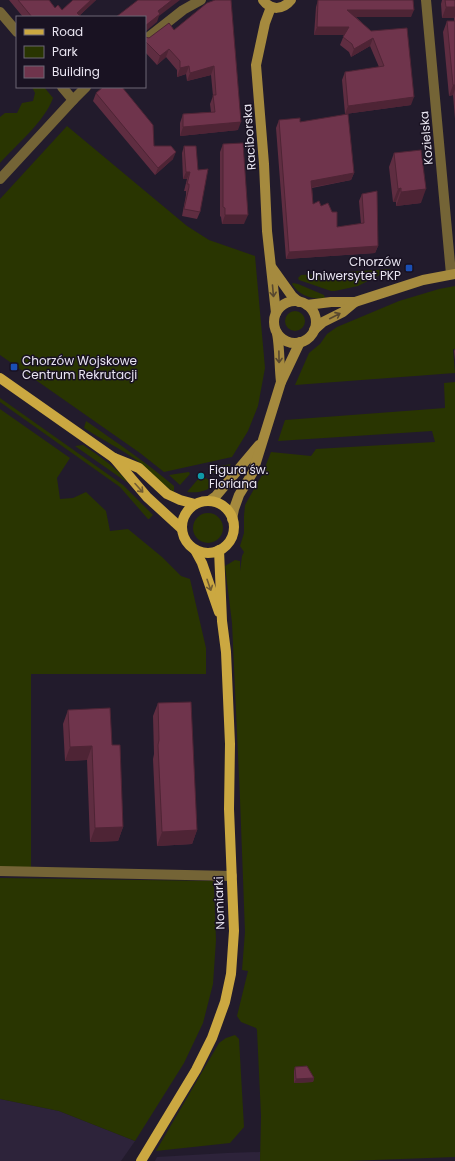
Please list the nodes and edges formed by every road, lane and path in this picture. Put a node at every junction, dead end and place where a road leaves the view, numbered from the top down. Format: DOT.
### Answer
graph roads {
  1 [pos="201,0"];
  2 [pos="291,0"];
  3 [pos="426,0"];
  4 [pos="267,4"];
  5 [pos="0,12"];
  6 [pos="16,31"];
  7 [pos="146,39"];
  8 [pos="63,88"];
  9 [pos="85,88"];
  10 [pos="73,100"];
  11 [pos="0,179"];
  12 [pos="272,268"];
  13 [pos="453,274"];
  14 [pos="355,302"];
  15 [pos="303,303"];
  16 [pos="276,313"];
  17 [pos="314,330"];
  18 [pos="277,333"];
  19 [pos="300,342"];
  20 [pos="0,378"];
  21 [pos="281,382"];
  22 [pos="262,442"];
  23 [pos="114,458"];
  24 [pos="209,501"];
  25 [pos="195,504"];
  26 [pos="232,519"];
  27 [pos="182,529"];
  28 [pos="195,550"];
  29 [pos="219,550"];
  30 [pos="222,621"];
  31 [pos="0,871"];
  32 [pos="232,876"];
  33 [pos="140,1161"];
  1 -- 7 [label="street"];
  2 -- 4 [label="street"];
  3 -- 13 [label="street, Kozielska"];
  4 -- 12 [label="street, Raciborska"];
  5 -- 6 [label="street"];
  8 -- 10 [label="street"];
  9 -- 10 [label="street"];
  10 -- 11 [label="street"];
  12 -- 15 [label="street, Raciborska"];
  12 -- 16 [label="street, Raciborska, one-way"];
  13 -- 14 [label="street"];
  14 -- 15 [label="street"];
  17 -- 14 [label="street, one-way"];
  15 -- 16 [label="street"];
  15 -- 17 [label="street"];
  16 -- 18 [label="street"];
  17 -- 19 [label="street"];
  18 -- 19 [label="street"];
  18 -- 21 [label="street, one-way"];
  19 -- 21 [label="street"];
  20 -- 23 [label="main road"];
  21 -- 22 [label="street"];
  22 -- 24 [label="street"];
  22 -- 26 [label="street"];
  23 -- 25 [label="main road"];
  23 -- 27 [label="main road, one-way"];
  24 -- 25 [label="main road"];
  24 -- 26 [label="main road"];
  25 -- 27 [label="main road"];
  26 -- 29 [label="main road"];
  27 -- 28 [label="main road"];
  28 -- 29 [label="main road"];
  28 -- 30 [label="main road, Nomiarki, one-way"];
  29 -- 30 [label="main road, Nomiarki"];
  30 -- 32 [label="main road, Nomiarki"];
  31 -- 32 [label="street"];
  32 -- 33 [label="main road, Nomiarki"];
}
